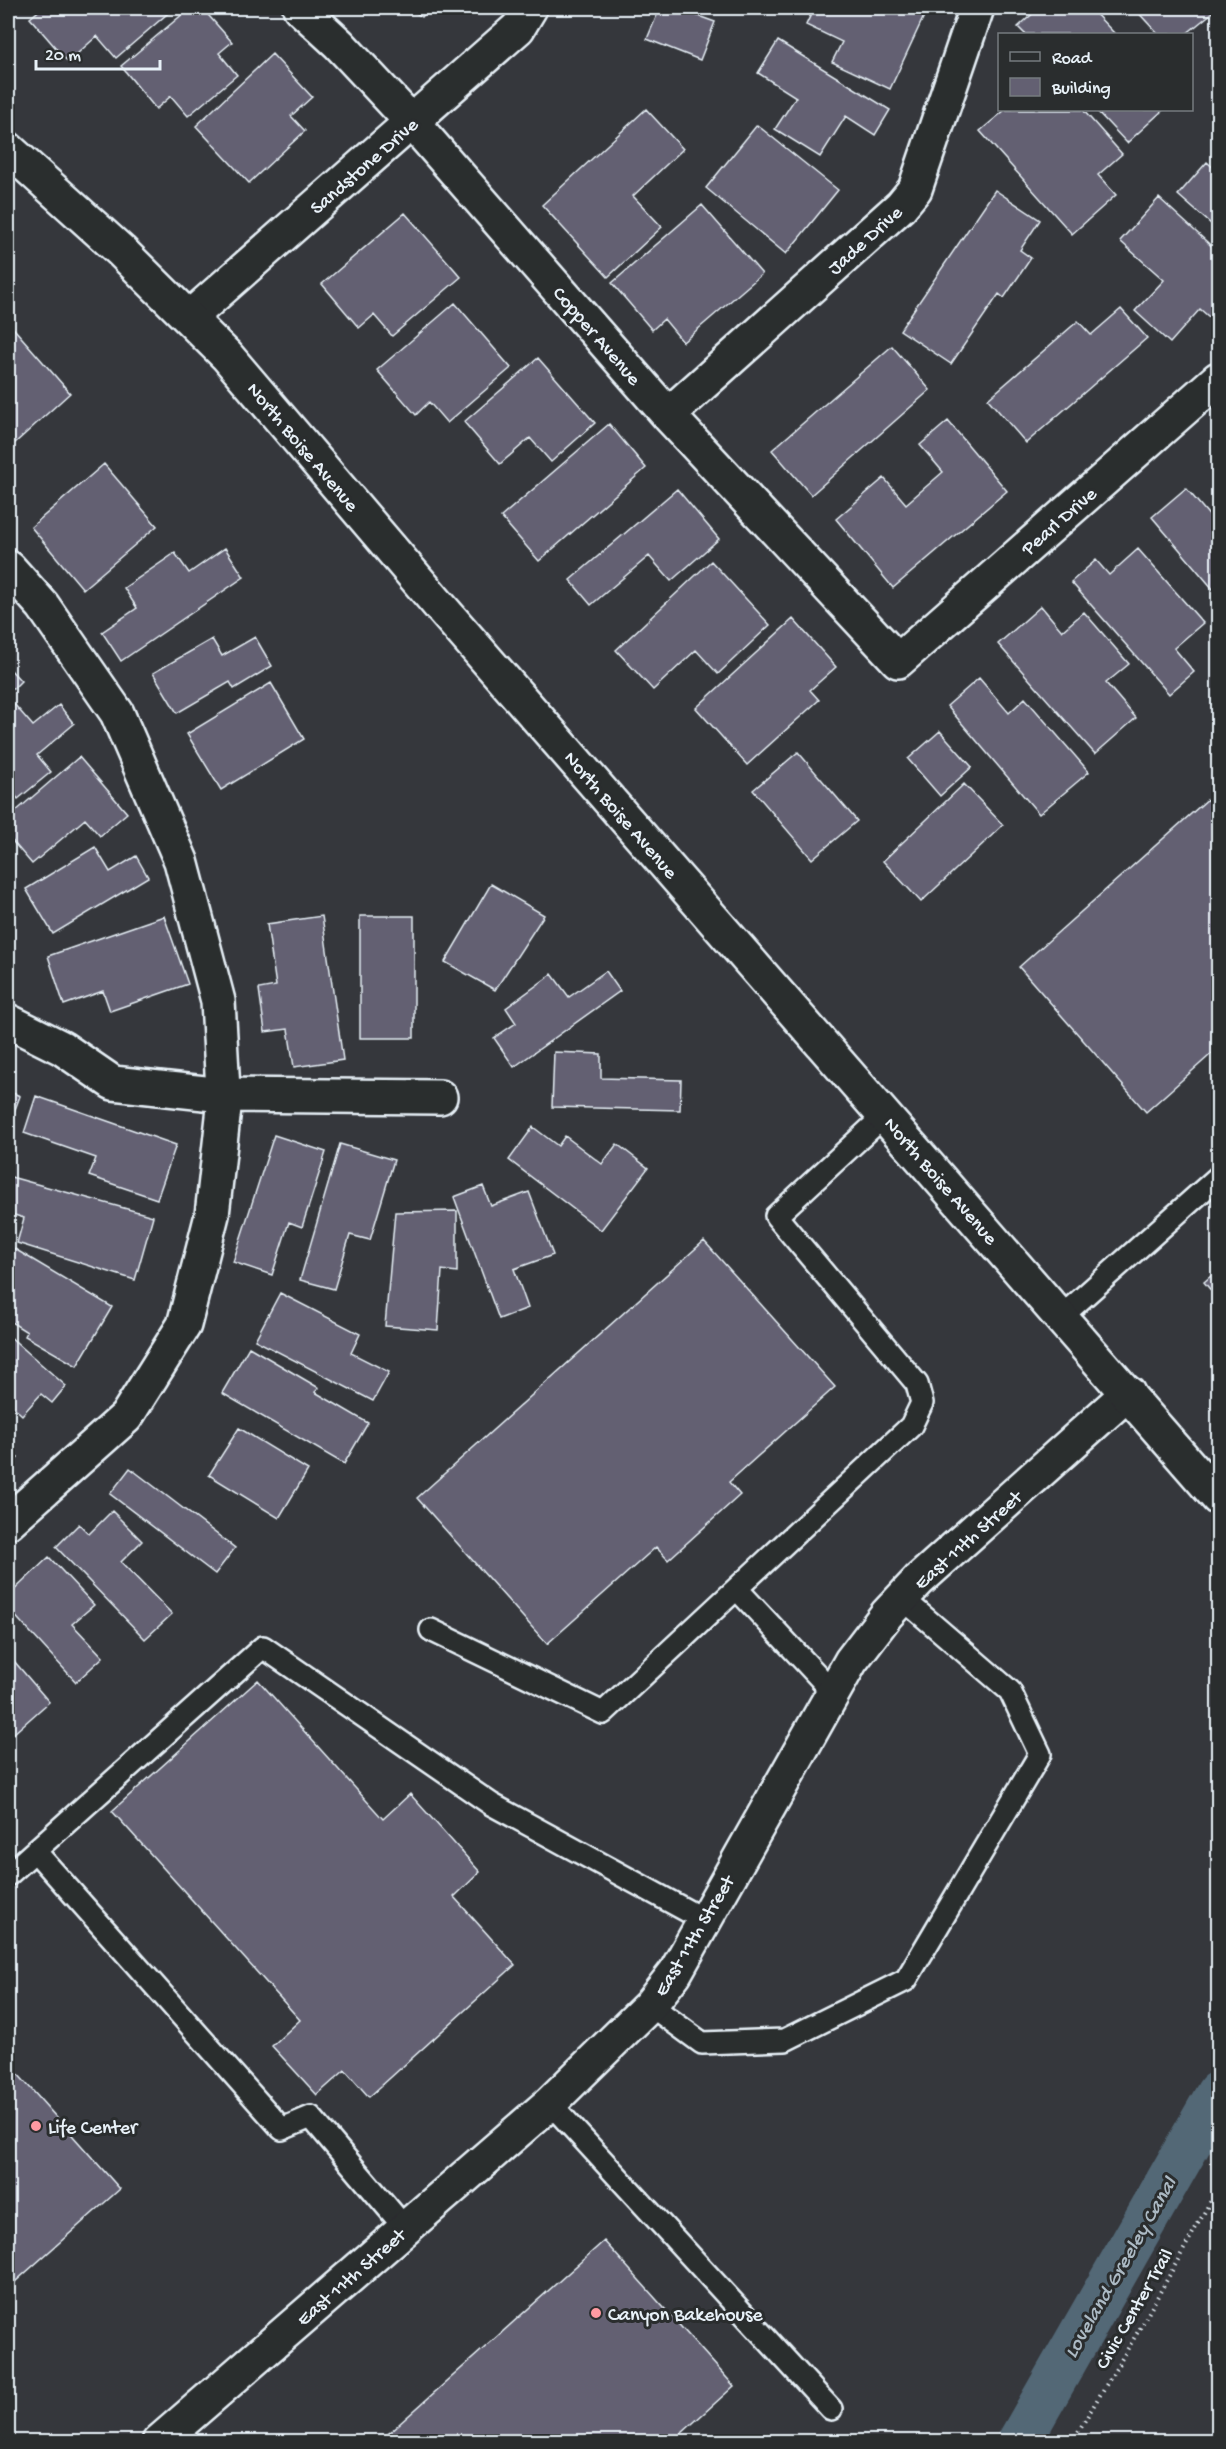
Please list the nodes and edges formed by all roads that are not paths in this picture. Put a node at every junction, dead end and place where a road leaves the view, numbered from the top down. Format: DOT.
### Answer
graph roads {
  1 [pos="300,8"];
  2 [pos="530,8"];
  3 [pos="977,8"];
  4 [pos="412,122"];
  5 [pos="8,149"];
  6 [pos="190,317"];
  7 [pos="1218,379"];
  8 [pos="668,415"];
  9 [pos="8,570"];
  10 [pos="898,661"];
  11 [pos="8,1021"];
  12 [pos="223,1095"];
  13 [pos="440,1097"];
  14 [pos="885,1115"];
  15 [pos="1218,1176"];
  16 [pos="1061,1317"];
  17 [pos="1128,1393"];
  18 [pos="1218,1498"];
  19 [pos="8,1522"];
  20 [pos="737,1589"];
  21 [pos="902,1598"];
  22 [pos="431,1630"];
  23 [pos="833,1692"];
  24 [pos="35,1851"];
  25 [pos="8,1875"];
  26 [pos="705,1920"];
  27 [pos="650,2005"];
  28 [pos="550,2103"];
  29 [pos="405,2228"];
  30 [pos="831,2409"];
  31 [pos="159,2442"];
  1 -- 4 [label="street, Copper Avenue"];
  2 -- 4 [label="street, Sandstone Drive"];
  3 -- 8 [label="street, Jade Drive"];
  4 -- 6 [label="street, Sandstone Drive"];
  4 -- 8 [label="street, Copper Avenue"];
  5 -- 6 [label="street, North Boise Avenue"];
  6 -- 14 [label="street, North Boise Avenue"];
  7 -- 10 [label="street, Pearl Drive"];
  8 -- 10 [label="street, Copper Avenue"];
  9 -- 12 [label="street"];
  11 -- 12 [label="street"];
  12 -- 13 [label="street"];
  12 -- 19 [label="street"];
  14 -- 16 [label="street, North Boise Avenue"];
  14 -- 20 [label="lane"];
  15 -- 16 [label="lane"];
  16 -- 17 [label="street, North Boise Avenue"];
  17 -- 18 [label="street, North Boise Avenue"];
  17 -- 21 [label="street, East 11th Street"];
  20 -- 22 [label="lane"];
  20 -- 23 [label="lane"];
  21 -- 23 [label="street, East 11th Street"];
  21 -- 27 [label="lane"];
  23 -- 26 [label="street, East 11th Street"];
  24 -- 25 [label="lane"];
  24 -- 26 [label="lane"];
  24 -- 29 [label="lane"];
  26 -- 27 [label="street, East 11th Street"];
  27 -- 28 [label="street, East 11th Street"];
  28 -- 29 [label="street, East 11th Street"];
  28 -- 30 [label="lane"];
  29 -- 31 [label="street, East 11th Street"];
}
